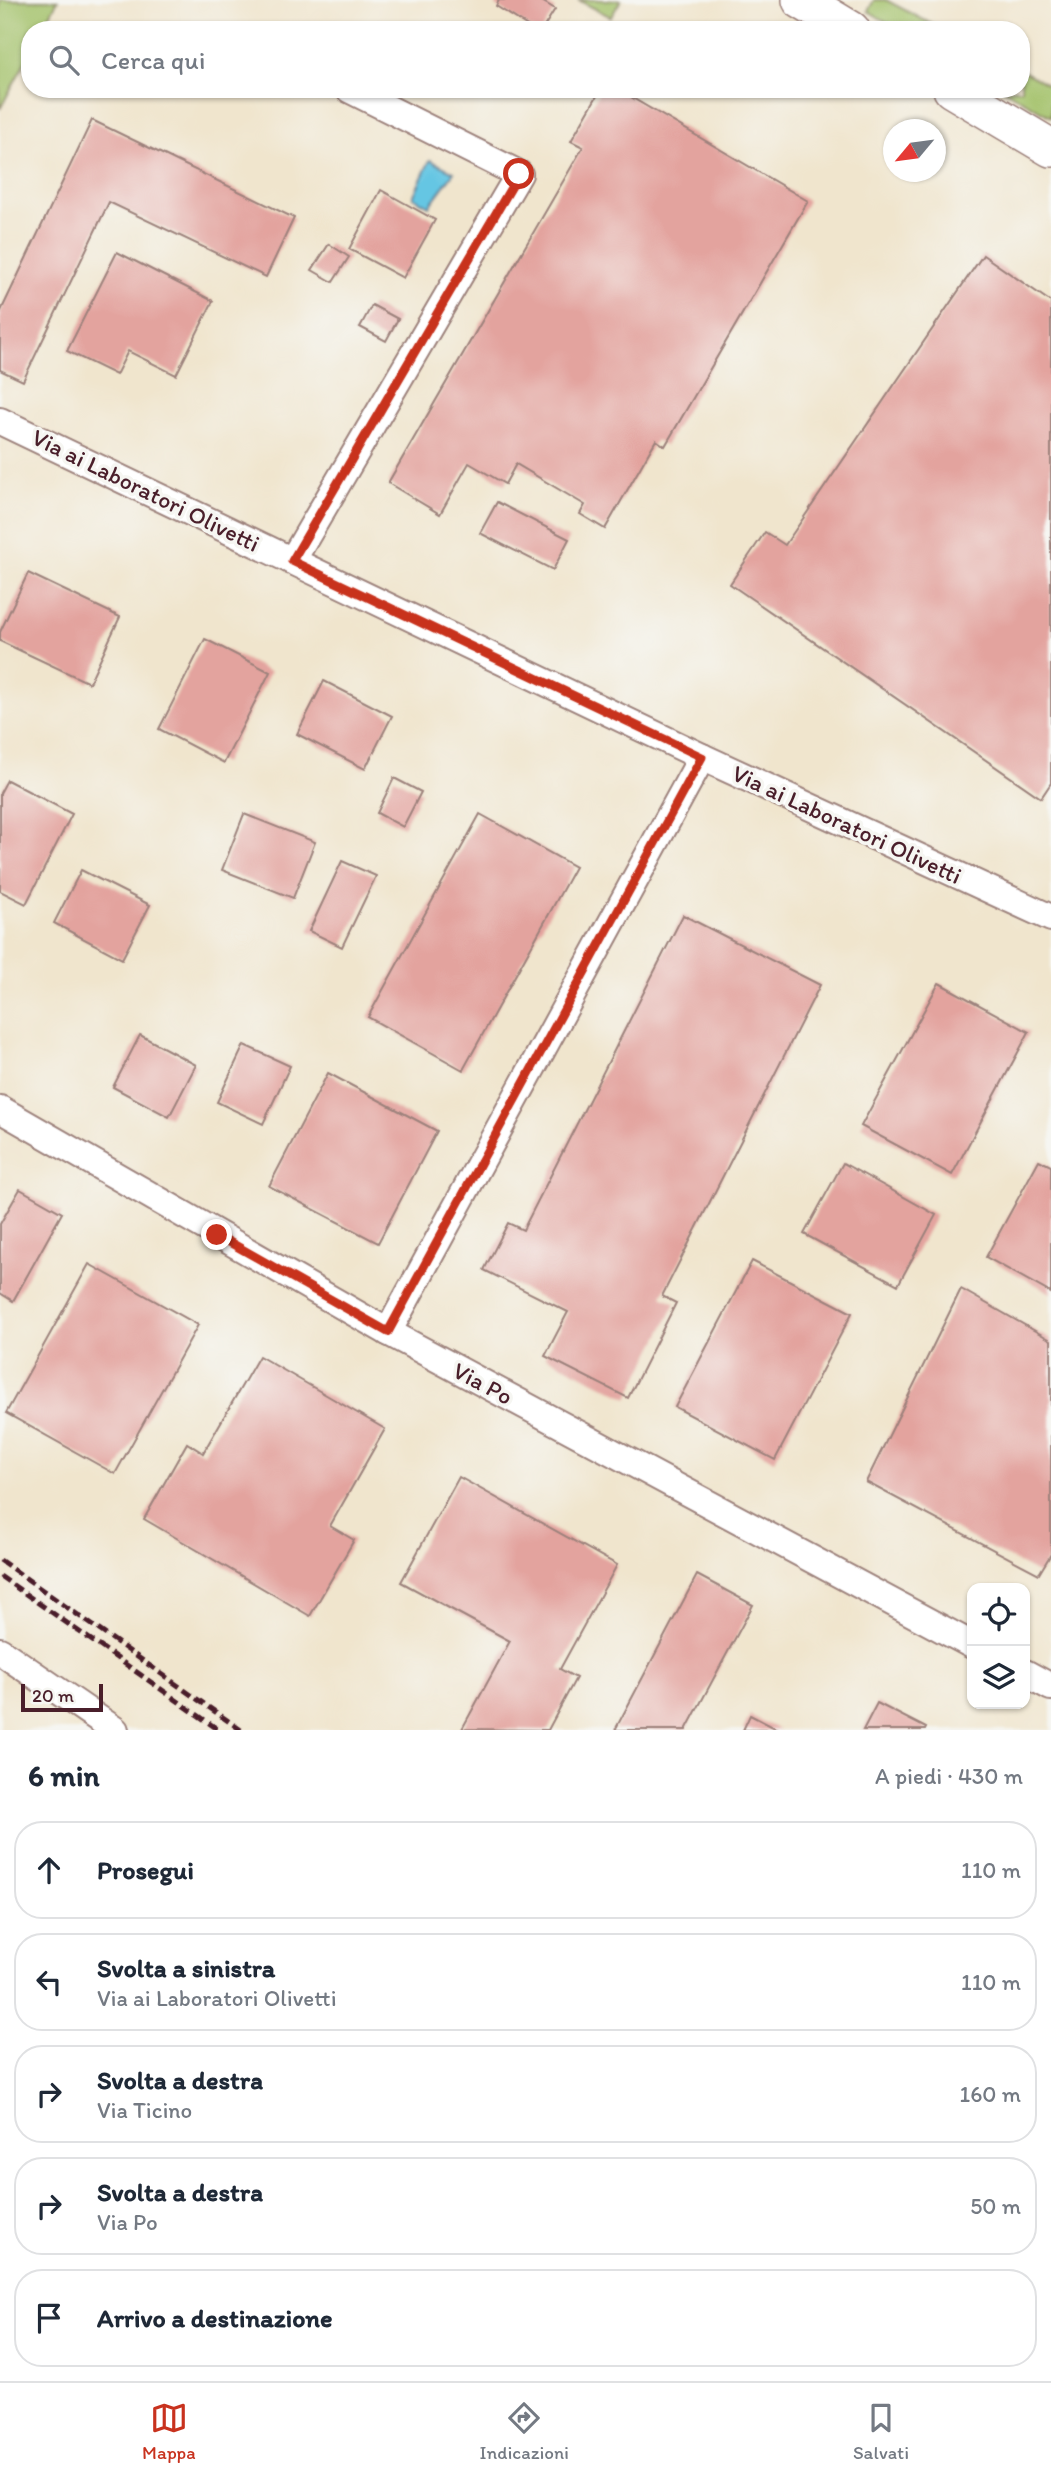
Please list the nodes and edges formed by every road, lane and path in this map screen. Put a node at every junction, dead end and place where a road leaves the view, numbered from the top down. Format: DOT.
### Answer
graph roads {
  1 [pos="801,0"];
  2 [pos="836,21"];
  3 [pos="367,98"];
  4 [pos="967,98"];
  5 [pos="1051,148"];
  6 [pos="0,421"];
  7 [pos="292,561"];
  8 [pos="702,757"];
  9 [pos="1051,918"];
  10 [pos="0,1109"];
  11 [pos="388,1332"];
  12 [pos="967,1642"];
  13 [pos="0,1651"];
  14 [pos="1030,1676"];
  15 [pos="1051,1687"];
  16 [pos="115,1730"];
  1 -- 2 [label="street"];
  3 -- 7 [label="street"];
  4 -- 5 [label="street"];
  6 -- 7 [label="street, Via ai Laboratori Olivetti"];
  7 -- 8 [label="street, Via ai Laboratori Olivetti"];
  8 -- 9 [label="street, Via ai Laboratori Olivetti"];
  8 -- 11 [label="street"];
  10 -- 11 [label="street, Via Po"];
  11 -- 12 [label="street, Via Po"];
  13 -- 16 [label="street"];
  14 -- 15 [label="street"];
}
